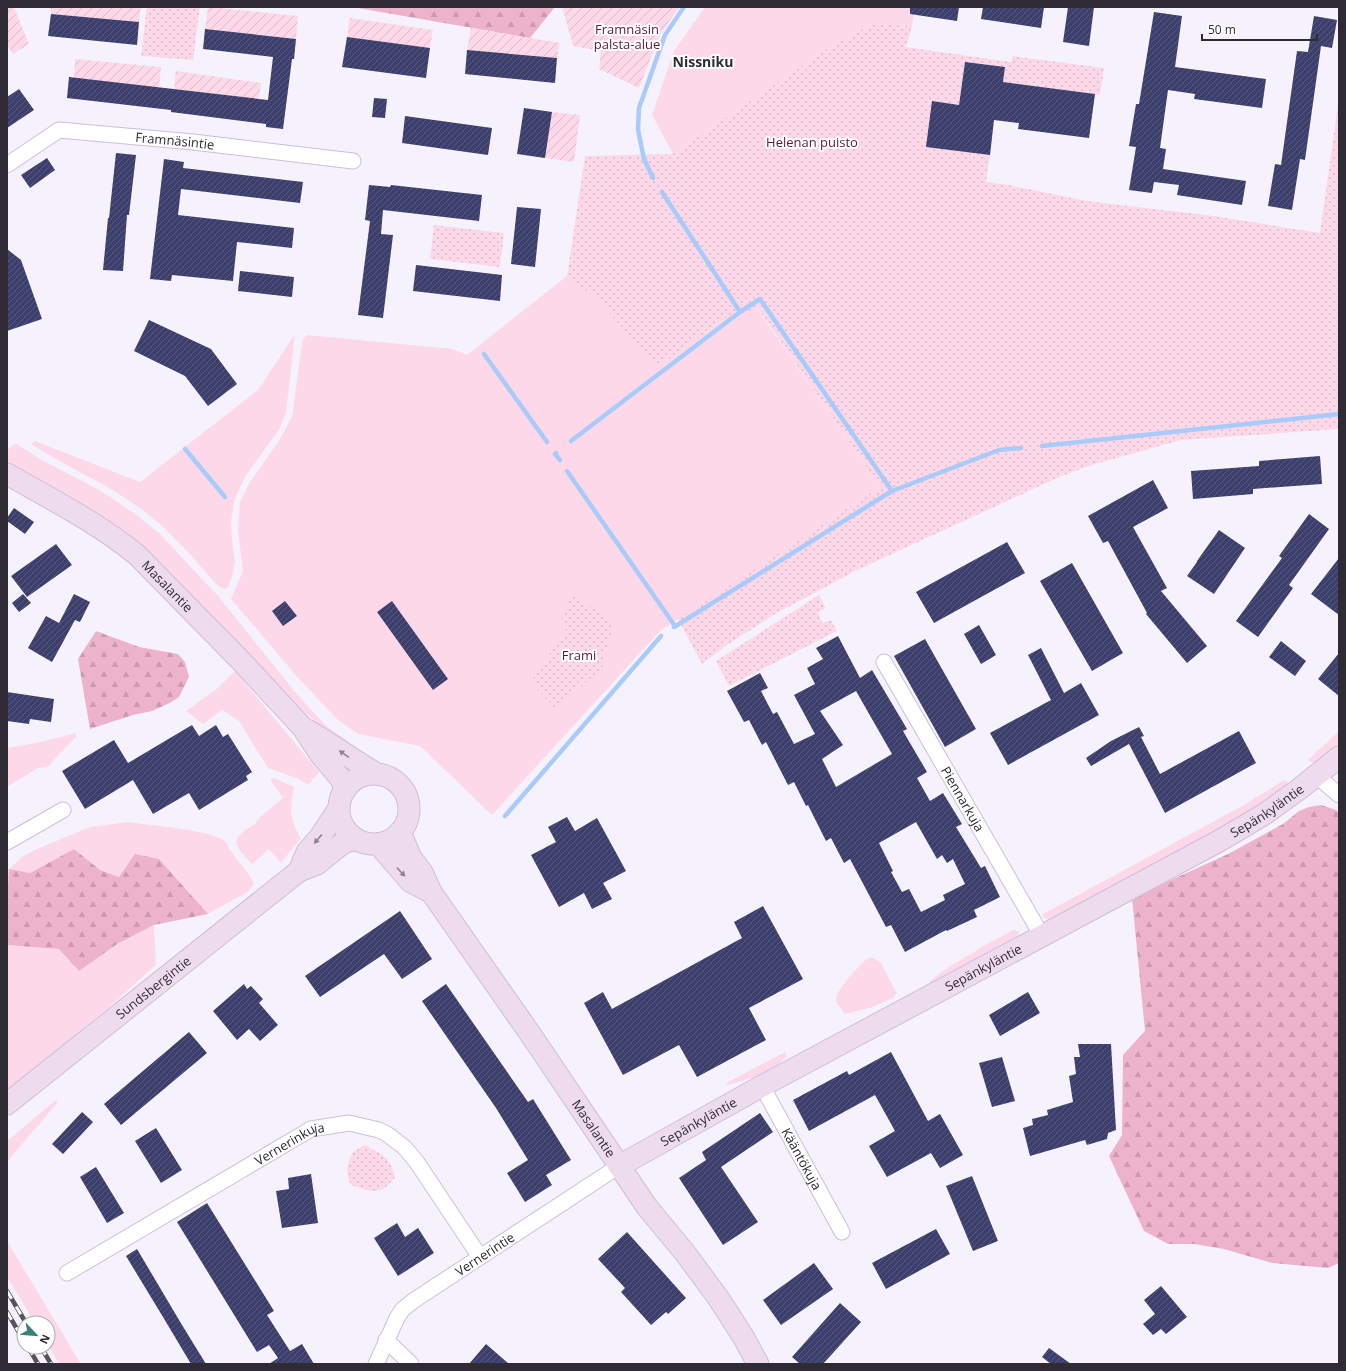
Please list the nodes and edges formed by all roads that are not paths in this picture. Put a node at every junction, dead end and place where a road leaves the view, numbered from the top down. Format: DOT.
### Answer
graph roads {
  1 [pos="353,161"];
  2 [pos="7,165"];
  3 [pos="7,474"];
  4 [pos="884,662"];
  5 [pos="303,728"];
  6 [pos="1339,757"];
  7 [pos="377,774"];
  8 [pos="1317,776"];
  9 [pos="1339,795"];
  10 [pos="342,799"];
  11 [pos="62,810"];
  12 [pos="400,832"];
  13 [pos="356,839"];
  14 [pos="7,842"];
  15 [pos="378,844"];
  16 [pos="299,871"];
  17 [pos="431,892"];
  18 [pos="1042,936"];
  19 [pos="762,1086"];
  20 [pos="7,1104"];
  21 [pos="619,1166"];
  22 [pos="842,1232"];
  23 [pos="480,1257"];
  24 [pos="66,1273"];
  25 [pos="386,1340"];
  26 [pos="376,1364"];
  27 [pos="411,1364"];
  28 [pos="758,1364"];
  1 -- 2 [label="street, Framnäsintie"];
  3 -- 5 [label="street, Masalantie"];
  4 -- 18 [label="street, Piennarkuja"];
  7 -- 5 [label="street, Masalantie, one-way"];
  5 -- 10 [label="street, Masalantie"];
  6 -- 8 [label="street, Sepänkyläntie"];
  7 -- 10 [label="street"];
  7 -- 12 [label="street"];
  8 -- 9 [label="street"];
  8 -- 18 [label="street, Sepänkyläntie"];
  10 -- 13 [label="street"];
  10 -- 16 [label="street, Sundsbergintie, one-way"];
  11 -- 14 [label="street"];
  12 -- 15 [label="street"];
  12 -- 17 [label="street, Masalantie"];
  13 -- 15 [label="street"];
  13 -- 16 [label="street, Sundsbergintie"];
  15 -- 17 [label="street, Masalantie, one-way"];
  16 -- 20 [label="street, Sundsbergintie"];
  17 -- 21 [label="street, Masalantie"];
  18 -- 19 [label="street, Sepänkyläntie"];
  19 -- 21 [label="street, Sepänkyläntie"];
  19 -- 22 [label="street, Kääntökuja"];
  21 -- 23 [label="street, Vernerintie"];
  21 -- 28 [label="street, Masalantie"];
  23 -- 24 [label="street, Vernerinkuja"];
  23 -- 25 [label="street, Vernerintie"];
  25 -- 26 [label="street, Vernerintie"];
  25 -- 27 [label="street"];
}
